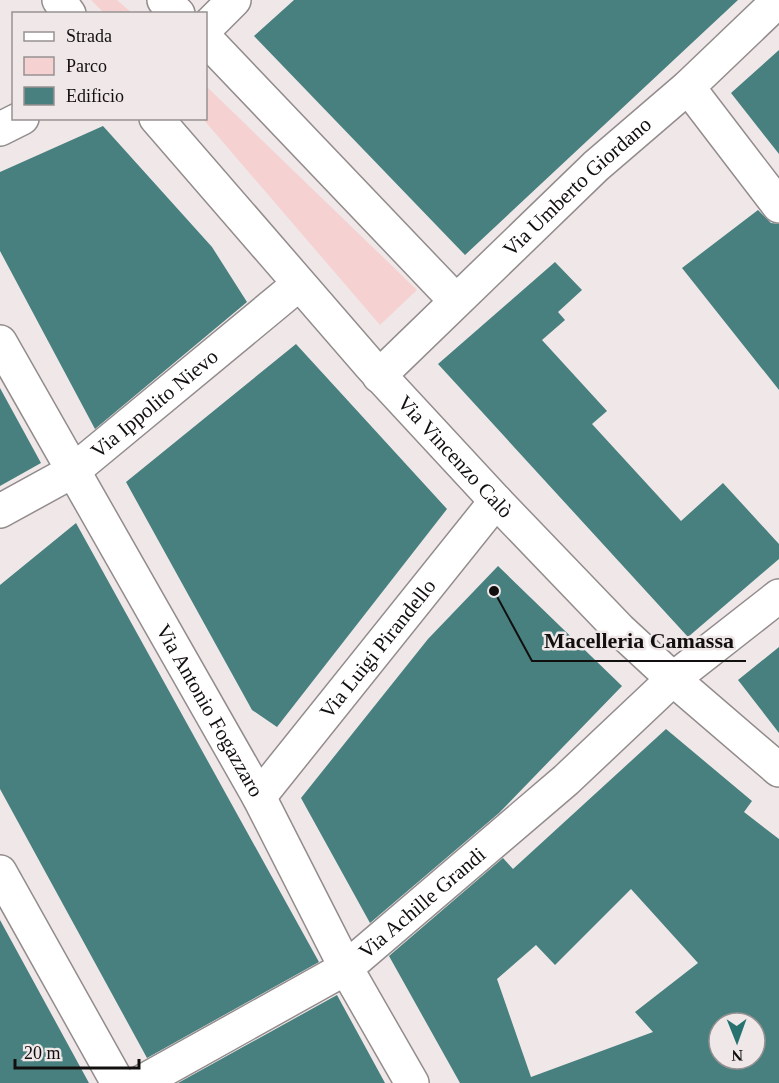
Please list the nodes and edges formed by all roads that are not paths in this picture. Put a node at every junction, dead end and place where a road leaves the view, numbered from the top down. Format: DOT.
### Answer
graph roads {
  1 [pos="164,0"];
  2 [pos="234,0"];
  3 [pos="778,0"];
  4 [pos="176,12"];
  5 [pos="207,27"];
  6 [pos="207,40"];
  7 [pos="688,87"];
  8 [pos="18,120"];
  9 [pos="158,120"];
  10 [pos="0,129"];
  11 [pos="779,206"];
  12 [pos="299,284"];
  13 [pos="456,301"];
  14 [pos="0,342"];
  15 [pos="379,376"];
  16 [pos="73,471"];
  17 [pos="496,501"];
  18 [pos="0,511"];
  19 [pos="779,596"];
  20 [pos="673,679"];
  21 [pos="779,770"];
  22 [pos="259,797"];
  23 [pos="0,872"];
  24 [pos="346,968"];
  25 [pos="118,1083"];
  26 [pos="140,1083"];
  27 [pos="412,1083"];
  1 -- 4 [label="street"];
  2 -- 5 [label="street"];
  3 -- 7 [label="street, Via Umberto Giordano"];
  6 -- 13 [label="street"];
  7 -- 11 [label="street"];
  7 -- 13 [label="street, Via Umberto Giordano"];
  8 -- 10 [label="street"];
  9 -- 12 [label="street, Via Vincenzo Calò"];
  12 -- 15 [label="street, Via Vincenzo Calò"];
  12 -- 16 [label="street, Via Ippolito Nievo"];
  13 -- 15 [label="street, Via Umberto Giordano"];
  14 -- 16 [label="street, Via Antonio Fogazzaro"];
  15 -- 17 [label="street, Via Vincenzo Calò"];
  16 -- 18 [label="street, Via Ippolito Nievo"];
  16 -- 22 [label="street, Via Antonio Fogazzaro"];
  17 -- 20 [label="street, Via Vincenzo Calò"];
  17 -- 22 [label="street, Via Luigi Pirandello"];
  19 -- 20 [label="street, Via Achille Grandi"];
  20 -- 21 [label="street, Via Vincenzo Calò"];
  20 -- 24 [label="street, Via Achille Grandi"];
  22 -- 24 [label="street, Via Antonio Fogazzaro"];
  23 -- 25 [label="street"];
  24 -- 26 [label="street, Via Achille Grandi"];
  24 -- 27 [label="street, Via Antonio Fogazzaro"];
}
